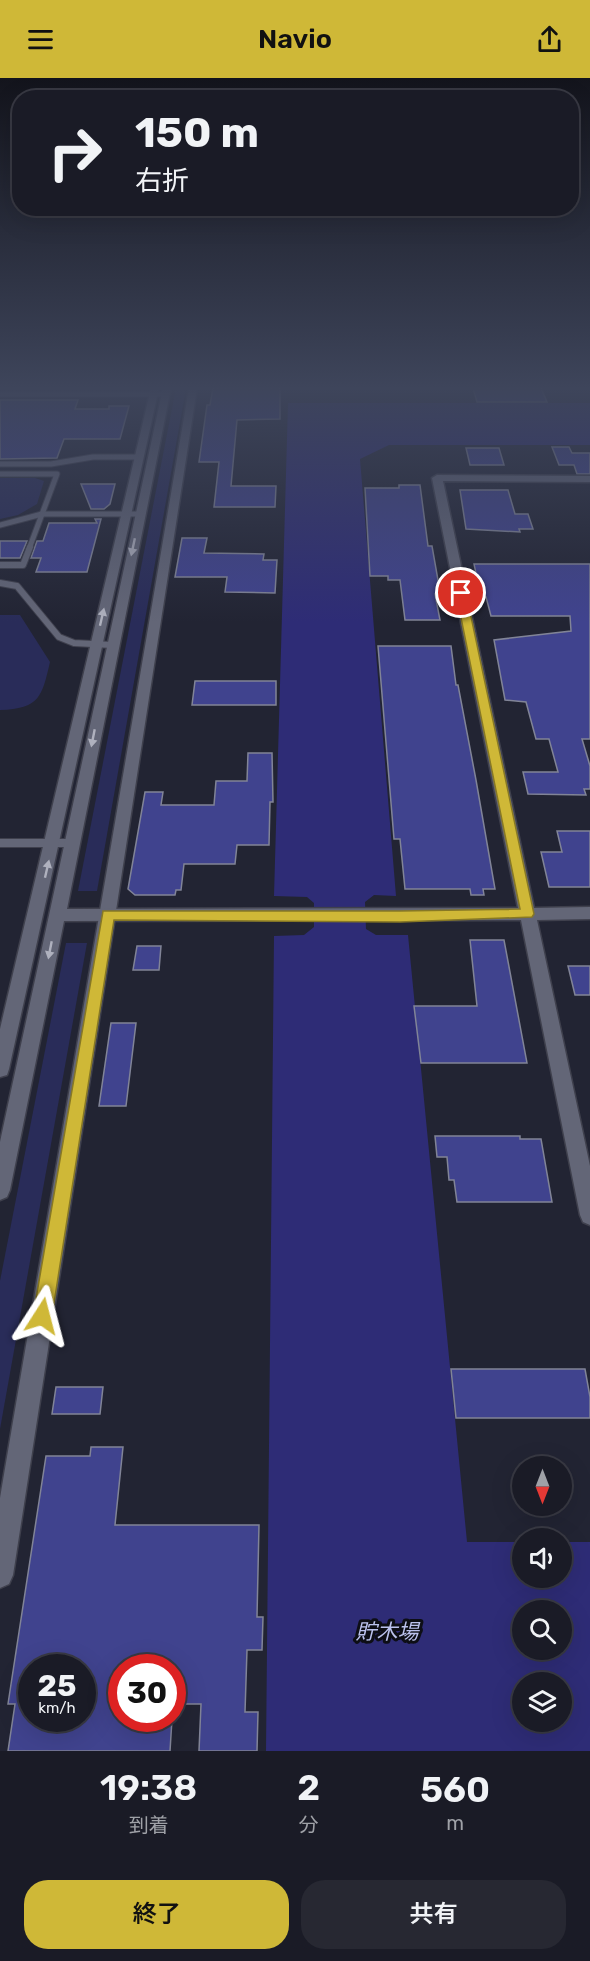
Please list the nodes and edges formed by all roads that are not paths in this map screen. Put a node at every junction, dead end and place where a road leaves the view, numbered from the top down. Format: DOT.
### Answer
graph roads {
  1 [pos="139,466"];
  2 [pos="144,466"];
  3 [pos="180,466"];
  4 [pos="0,474"];
  5 [pos="590,479"];
  6 [pos="42,514"];
  7 [pos="133,514"];
  8 [pos="0,525"];
  9 [pos="0,565"];
  10 [pos="0,583"];
  11 [pos="96,645"];
  12 [pos="112,645"];
  13 [pos="0,843"];
  14 [pos="53,843"];
  15 [pos="72,843"];
  16 [pos="590,913"];
  17 [pos="108,914"];
  18 [pos="528,914"];
  19 [pos="57,915"];
  20 [pos="7,1004"];
  21 [pos="39,1004"];
  22 [pos="5,1026"];
  23 [pos="34,1026"];
  24 [pos="0,1069"];
  25 [pos="0,1190"];
  26 [pos="590,1215"];
  27 [pos="0,1575"];
  1 -- 7 [label="street"];
  2 -- 7 [label="street"];
  3 -- 17 [label="street"];
  4 -- 6 [label="lane"];
  5 -- 18 [label="street"];
  6 -- 7 [label="lane"];
  6 -- 8 [label="lane"];
  6 -- 9 [label="lane"];
  11 -- 7 [label="street, one-way"];
  7 -- 12 [label="street, one-way"];
  10 -- 11 [label="lane"];
  11 -- 12 [label="lane"];
  11 -- 14 [label="street"];
  12 -- 15 [label="street, one-way"];
  13 -- 14 [label="lane"];
  14 -- 15 [label="lane"];
  20 -- 14 [label="street, one-way"];
  15 -- 19 [label="street"];
  16 -- 18 [label="street"];
  17 -- 18 [label="street"];
  17 -- 19 [label="street"];
  17 -- 27 [label="street"];
  18 -- 26 [label="street"];
  19 -- 21 [label="street, one-way"];
  20 -- 21 [label="street"];
  20 -- 22 [label="street"];
  21 -- 23 [label="street"];
  22 -- 23 [label="street"];
  22 -- 24 [label="street"];
  23 -- 25 [label="street"];
}
